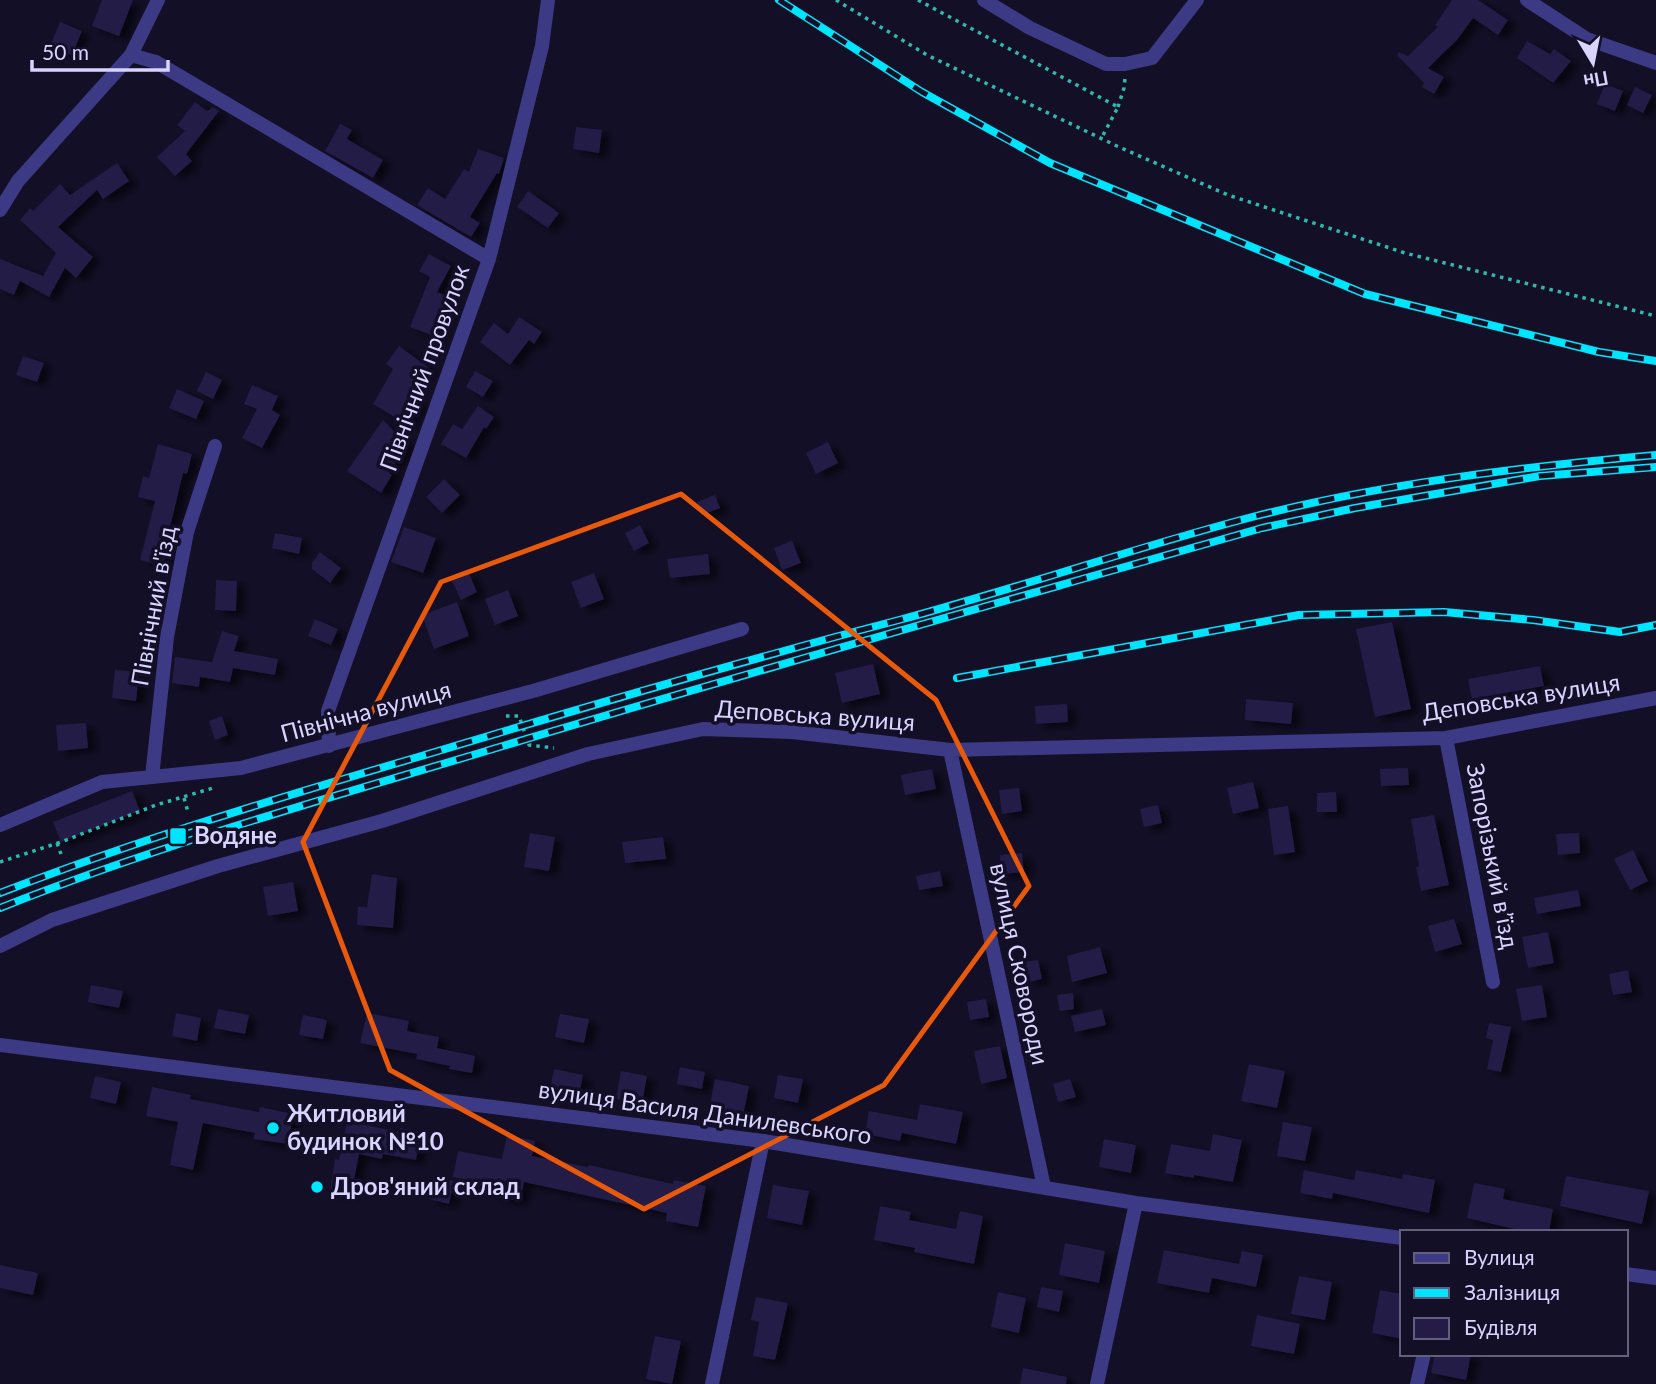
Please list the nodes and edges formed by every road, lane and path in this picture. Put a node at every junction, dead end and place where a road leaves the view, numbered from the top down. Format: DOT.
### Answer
graph roads {
  1 [pos="158,0"];
  2 [pos="548,0"];
  3 [pos="836,0"];
  4 [pos="918,0"];
  5 [pos="984,0"];
  6 [pos="1198,0"];
  7 [pos="1527,0"];
  8 [pos="131,55"];
  9 [pos="1656,63"];
  10 [pos="1125,64"];
  11 [pos="1118,107"];
  12 [pos="1101,139"];
  13 [pos="0,210"];
  14 [pos="489,259"];
  15 [pos="1656,316"];
  16 [pos="215,446"];
  17 [pos="742,629"];
  18 [pos="1656,698"];
  19 [pos="483,705"];
  20 [pos="1446,738"];
  21 [pos="329,746"];
  22 [pos="950,750"];
  23 [pos="581,756"];
  24 [pos="152,777"];
  25 [pos="216,787"];
  26 [pos="184,798"];
  27 [pos="188,812"];
  28 [pos="0,825"];
  29 [pos="57,843"];
  30 [pos="61,854"];
  31 [pos="0,862"];
  32 [pos="0,946"];
  33 [pos="1493,982"];
  34 [pos="0,1045"];
  35 [pos="763,1141"];
  36 [pos="1044,1188"];
  37 [pos="1136,1203"];
  38 [pos="1400,1238"];
  39 [pos="1628,1273"];
  40 [pos="1656,1279"];
  41 [pos="1423,1356"];
  42 [pos="712,1384"];
  43 [pos="1097,1384"];
  44 [pos="1417,1384"];
  1 -- 8 [label="street"];
  2 -- 14 [label="street, Північний провулок"];
  3 -- 12 [label="path"];
  4 -- 11 [label="path"];
  5 -- 10 [label="street"];
  6 -- 10 [label="street"];
  7 -- 9 [label="street"];
  8 -- 13 [label="street"];
  8 -- 14 [label="street"];
  10 -- 11 [label="path"];
  11 -- 12 [label="path"];
  12 -- 15 [label="path"];
  14 -- 21 [label="street, Північний провулок"];
  16 -- 24 [label="street, Північний в'їзд"];
  17 -- 19 [label="street, Північна вулиця"];
  18 -- 20 [label="street, Деповська вулиця"];
  19 -- 21 [label="street, Північна вулиця"];
  19 -- 23 [label="path"];
  20 -- 22 [label="street, Деповська вулиця"];
  20 -- 33 [label="street, Запорізький вʼїзд"];
  21 -- 24 [label="street, Північна вулиця"];
  22 -- 23 [label="street, Деповська вулиця"];
  22 -- 36 [label="street, вулиця Сковороди"];
  23 -- 32 [label="street, Деповська вулиця"];
  24 -- 28 [label="street, Північна вулиця"];
  25 -- 26 [label="path"];
  26 -- 27 [label="path"];
  26 -- 29 [label="path"];
  29 -- 30 [label="path"];
  29 -- 31 [label="path"];
  34 -- 35 [label="street, вулиця Василя Данилевського"];
  35 -- 36 [label="street, вулиця Василя Данилевського"];
  35 -- 42 [label="street"];
  36 -- 37 [label="street, вулиця Василя Данилевського"];
  37 -- 38 [label="street, вулиця Василя Данилевського"];
  37 -- 43 [label="street"];
  39 -- 40 [label="street"];
  41 -- 44 [label="street"];
}
